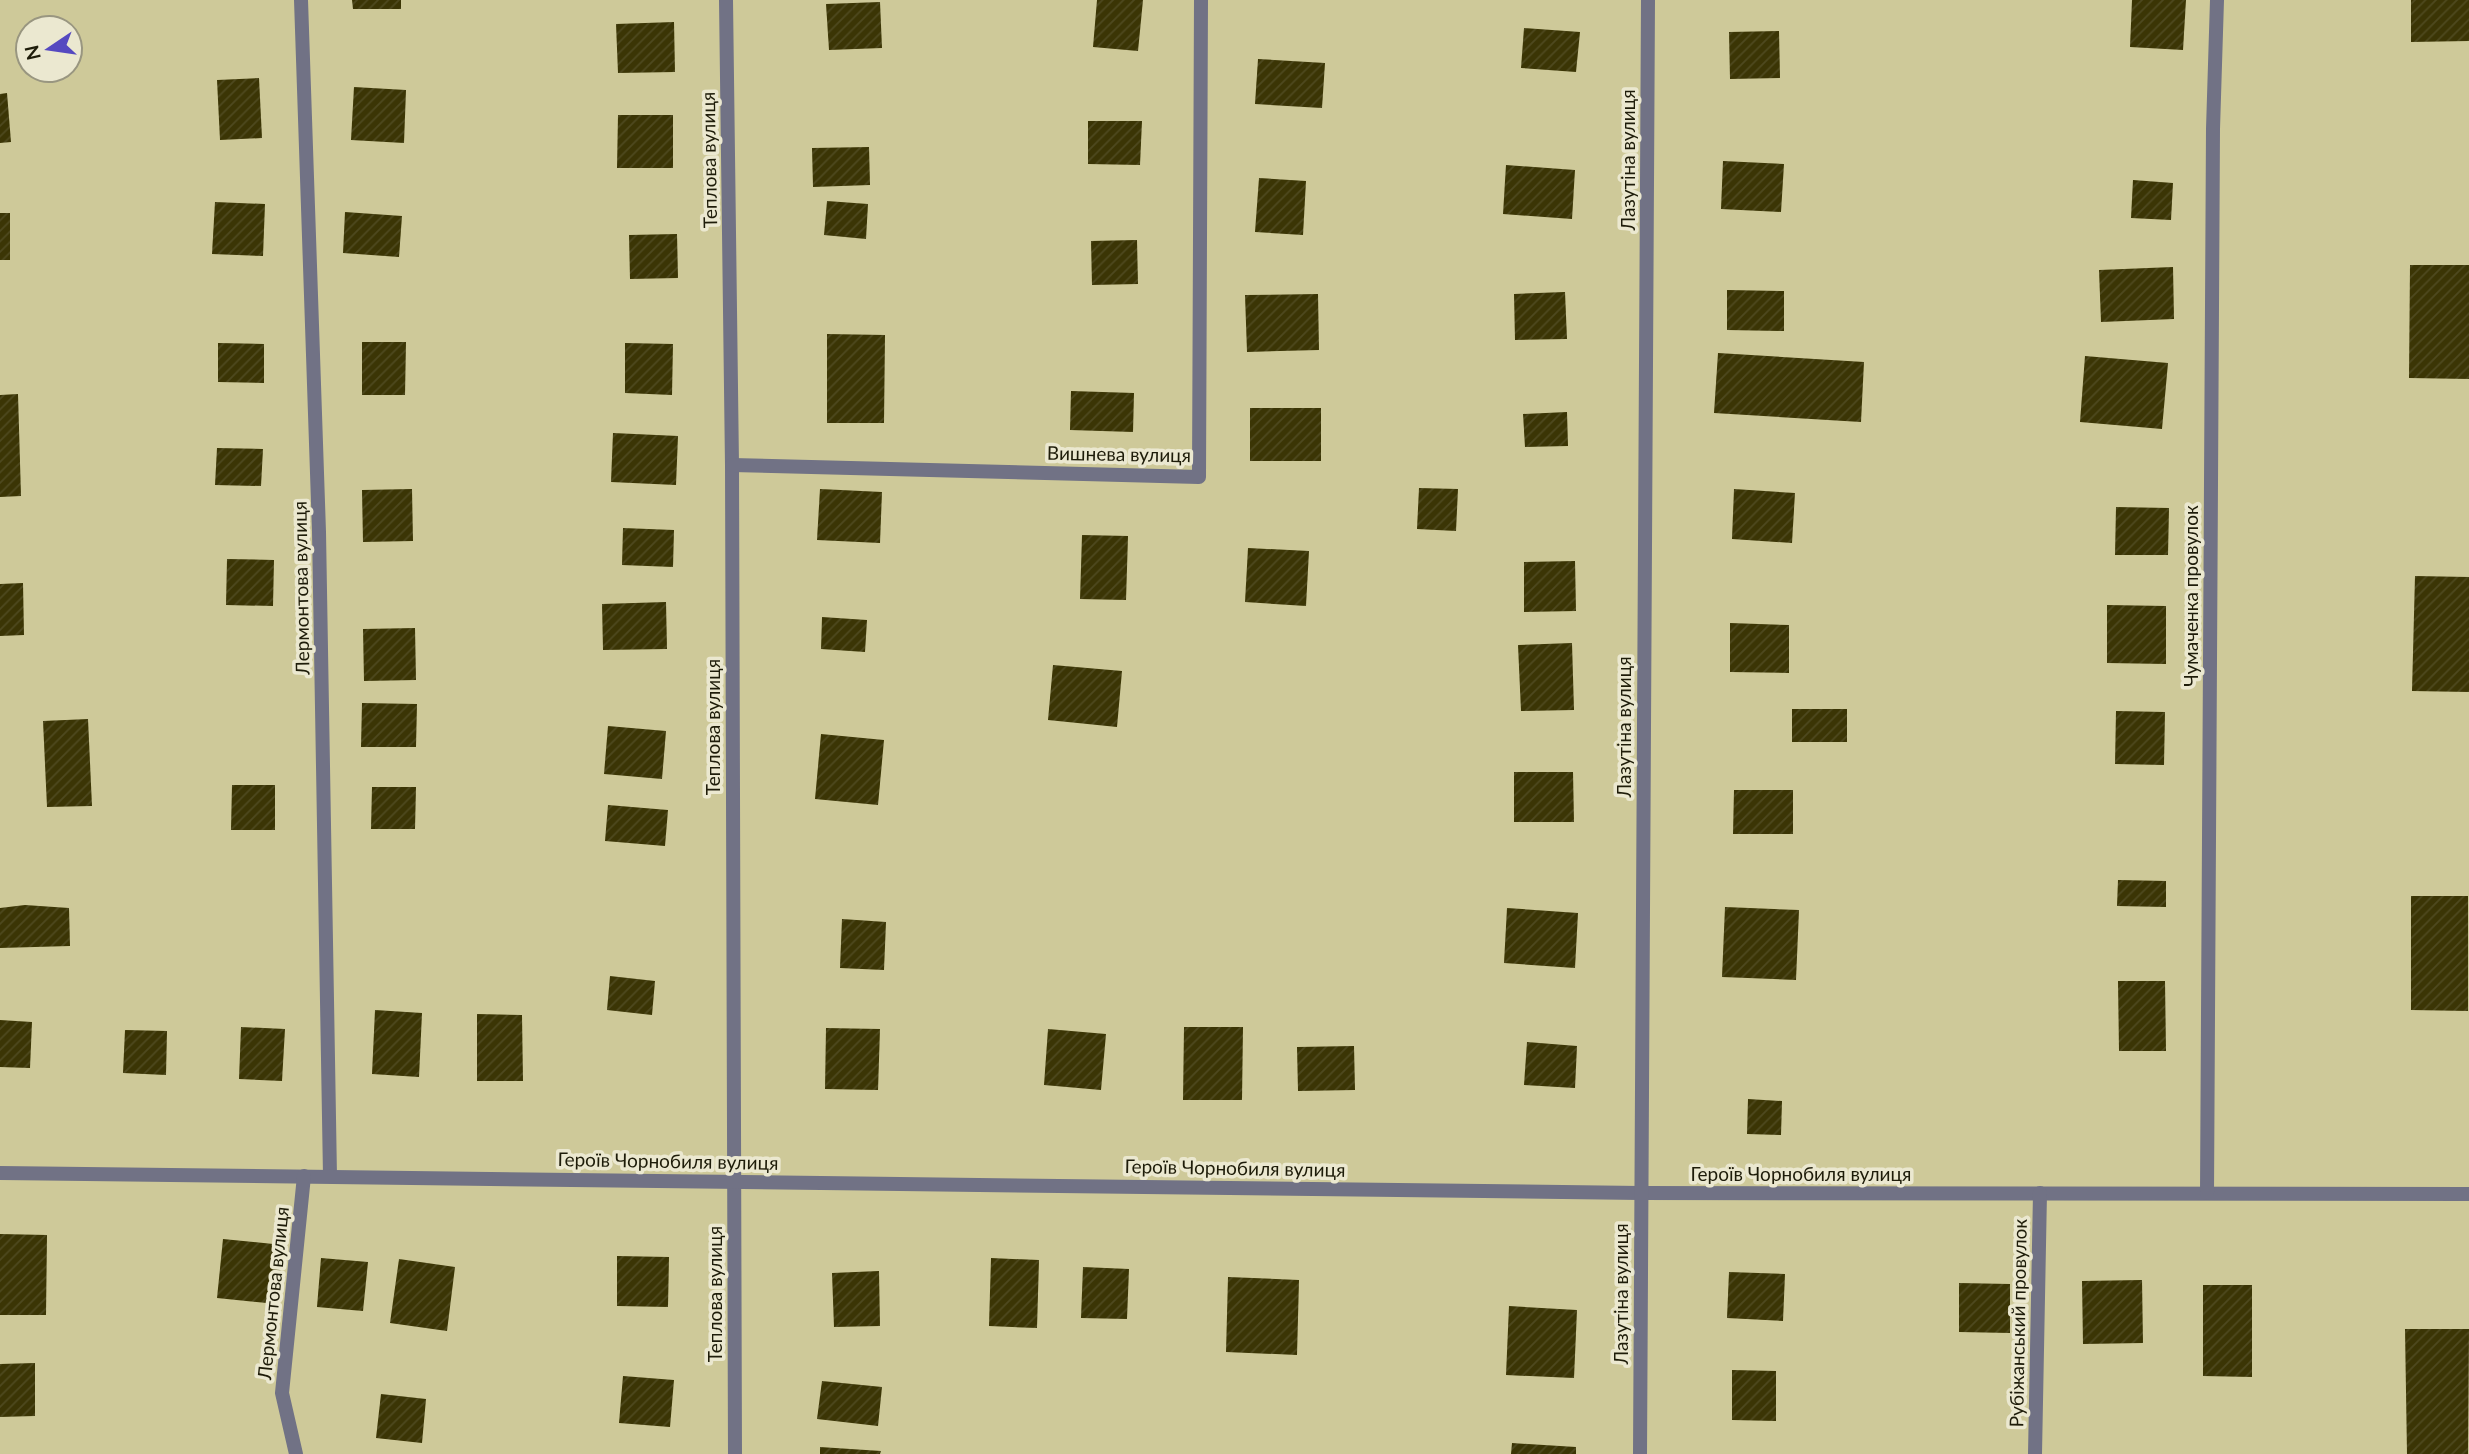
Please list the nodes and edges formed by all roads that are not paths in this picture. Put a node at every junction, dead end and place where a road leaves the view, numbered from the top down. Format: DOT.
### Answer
graph roads {
  1 [pos="301,0"];
  2 [pos="726,0"];
  3 [pos="1200,0"];
  4 [pos="1648,0"];
  5 [pos="2217,0"];
  6 [pos="732,465"];
  7 [pos="0,1173"];
  8 [pos="304,1176"];
  9 [pos="330,1176"];
  10 [pos="734,1181"];
  11 [pos="1640,1193"];
  12 [pos="2040,1193"];
  13 [pos="2207,1193"];
  14 [pos="2469,1194"];
  15 [pos="296,1454"];
  16 [pos="735,1454"];
  17 [pos="1640,1454"];
  18 [pos="2035,1454"];
  1 -- 9 [label="street, Лермонтова вулиця"];
  2 -- 6 [label="street, Теплова вулиця"];
  3 -- 6 [label="street, Вишнева вулиця"];
  4 -- 11 [label="street, Лазутіна вулиця"];
  5 -- 13 [label="street, Чумаченка провулок"];
  6 -- 10 [label="street, Теплова вулиця"];
  7 -- 8 [label="street, Героїв Чорнобиля вулиця"];
  8 -- 9 [label="street, Героїв Чорнобиля вулиця"];
  8 -- 15 [label="street, Лермонтова вулиця"];
  9 -- 10 [label="street, Героїв Чорнобиля вулиця"];
  10 -- 11 [label="street, Героїв Чорнобиля вулиця"];
  10 -- 16 [label="street, Теплова вулиця"];
  11 -- 12 [label="street, Героїв Чорнобиля вулиця"];
  11 -- 17 [label="street, Лазутіна вулиця"];
  12 -- 13 [label="street, Героїв Чорнобиля вулиця"];
  12 -- 18 [label="street, Рубіжанський провулок"];
  13 -- 14 [label="street, Героїв Чорнобиля вулиця"];
}
